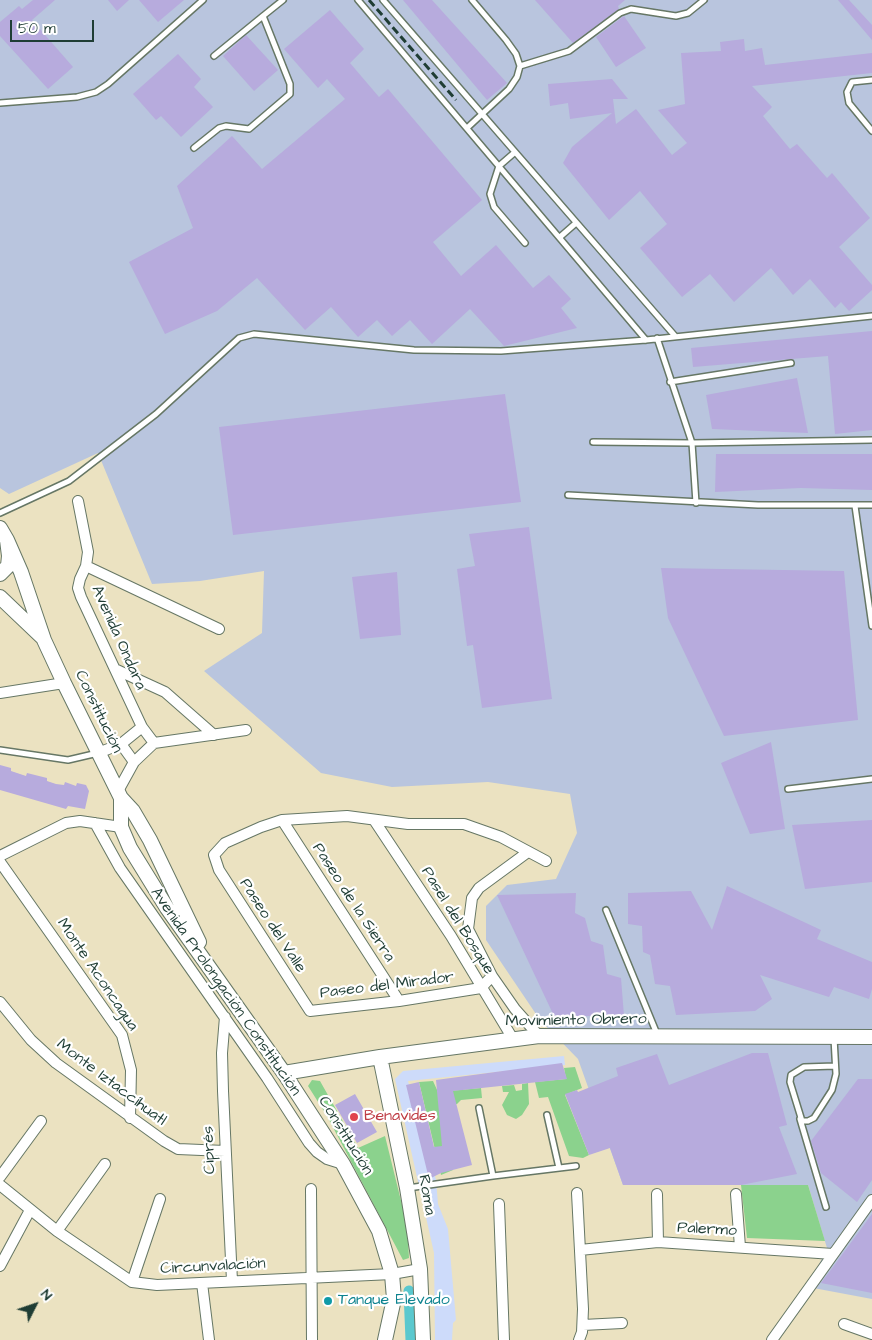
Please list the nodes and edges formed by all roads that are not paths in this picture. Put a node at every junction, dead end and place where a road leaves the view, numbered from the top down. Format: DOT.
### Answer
graph roads {
  1 [pos="203,0"];
  2 [pos="283,0"];
  3 [pos="358,0"];
  4 [pos="383,0"];
  5 [pos="472,0"];
  6 [pos="704,0"];
  7 [pos="264,16"];
  8 [pos="214,56"];
  9 [pos="520,66"];
  10 [pos="871,80"];
  11 [pos="0,103"];
  12 [pos="481,114"];
  13 [pos="467,128"];
  14 [pos="872,130"];
  15 [pos="194,148"];
  16 [pos="514,153"];
  17 [pos="499,166"];
  18 [pos="576,223"];
  19 [pos="560,237"];
  20 [pos="525,243"];
  21 [pos="872,316"];
  22 [pos="675,336"];
  23 [pos="657,338"];
  24 [pos="646,340"];
  25 [pos="791,363"];
  26 [pos="670,382"];
  27 [pos="872,440"];
  28 [pos="593,442"];
  29 [pos="692,443"];
  30 [pos="568,495"];
  31 [pos="78,501"];
  32 [pos="696,503"];
  33 [pos="872,505"];
  34 [pos="855,506"];
  35 [pos="0,513"];
  36 [pos="3,534"];
  37 [pos="86,566"];
  38 [pos="0,574"];
  39 [pos="0,597"];
  40 [pos="872,626"];
  41 [pos="219,629"];
  42 [pos="44,640"];
  43 [pos="117,670"];
  44 [pos="64,683"];
  45 [pos="0,693"];
  46 [pos="142,727"];
  47 [pos="246,730"];
  48 [pos="214,734"];
  49 [pos="154,743"];
  50 [pos="121,744"];
  51 [pos="0,750"];
  52 [pos="98,753"];
  53 [pos="134,762"];
  54 [pos="872,779"];
  55 [pos="788,789"];
  56 [pos="120,795"];
  57 [pos="282,820"];
  58 [pos="374,820"];
  59 [pos="95,823"];
  60 [pos="121,827"];
  61 [pos="528,852"];
  62 [pos="0,856"];
  63 [pos="546,861"];
  64 [pos="0,862"];
  65 [pos="606,910"];
  66 [pos="468,929"];
  67 [pos="451,936"];
  68 [pos="212,970"];
  69 [pos="492,976"];
  70 [pos="481,988"];
  71 [pos="0,1002"];
  72 [pos="399,1002"];
  73 [pos="310,1011"];
  74 [pos="226,1017"];
  75 [pos="539,1036"];
  76 [pos="658,1037"];
  77 [pos="872,1037"];
  78 [pos="513,1038"];
  79 [pos="834,1038"];
  80 [pos="380,1057"];
  81 [pos="835,1066"];
  82 [pos="284,1073"];
  83 [pos="267,1078"];
  84 [pos="478,1108"];
  85 [pos="547,1115"];
  86 [pos="130,1118"];
  87 [pos="800,1119"];
  88 [pos="41,1121"];
  89 [pos="225,1151"];
  90 [pos="105,1164"];
  91 [pos="344,1164"];
  92 [pos="576,1166"];
  93 [pos="560,1168"];
  94 [pos="493,1176"];
  95 [pos="0,1177"];
  96 [pos="0,1185"];
  97 [pos="407,1188"];
  98 [pos="311,1189"];
  99 [pos="577,1193"];
  100 [pos="657,1194"];
  101 [pos="736,1194"];
  102 [pos="160,1199"];
  103 [pos="872,1200"];
  104 [pos="499,1204"];
  105 [pos="826,1207"];
  106 [pos="30,1210"];
  107 [pos="57,1231"];
  108 [pos="658,1242"];
  109 [pos="740,1247"];
  110 [pos="580,1250"];
  111 [pos="832,1254"];
  112 [pos="0,1266"];
  113 [pos="420,1269"];
  114 [pos="392,1274"];
  115 [pos="312,1277"];
  116 [pos="232,1281"];
  117 [pos="132,1282"];
  118 [pos="202,1283"];
  119 [pos="390,1322"];
  120 [pos="622,1323"];
  121 [pos="844,1324"];
  122 [pos="583,1325"];
  123 [pos="869,1336"];
  124 [pos="208,1340"];
  125 [pos="312,1340"];
  126 [pos="386,1340"];
  127 [pos="395,1340"];
  128 [pos="424,1340"];
  129 [pos="504,1340"];
  130 [pos="579,1340"];
  131 [pos="772,1340"];
  1 -- 11 [label="lane"];
  2 -- 7 [label="lane"];
  3 -- 13 [label="lane"];
  4 -- 12 [label="lane"];
  5 -- 9 [label="lane"];
  6 -- 9 [label="lane"];
  7 -- 8 [label="lane"];
  7 -- 15 [label="lane"];
  9 -- 12 [label="lane"];
  10 -- 14 [label="lane"];
  12 -- 13 [label="lane"];
  12 -- 16 [label="lane"];
  13 -- 17 [label="lane"];
  16 -- 17 [label="lane"];
  16 -- 18 [label="lane"];
  17 -- 19 [label="lane"];
  17 -- 20 [label="lane"];
  18 -- 19 [label="lane"];
  18 -- 22 [label="lane"];
  19 -- 24 [label="lane"];
  21 -- 22 [label="lane"];
  22 -- 23 [label="lane"];
  23 -- 24 [label="lane"];
  23 -- 26 [label="lane"];
  24 -- 35 [label="lane"];
  25 -- 26 [label="lane"];
  26 -- 29 [label="lane"];
  27 -- 29 [label="lane"];
  28 -- 29 [label="lane"];
  29 -- 32 [label="lane"];
  30 -- 32 [label="lane"];
  31 -- 37 [label="street, Avenida Ondara"];
  32 -- 34 [label="lane"];
  33 -- 34 [label="lane"];
  34 -- 40 [label="lane"];
  36 -- 38 [label="street"];
  36 -- 42 [label="street"];
  37 -- 41 [label="street"];
  37 -- 43 [label="street, Avenida Ondara"];
  39 -- 42 [label="street"];
  42 -- 44 [label="street, Constitución"];
  43 -- 46 [label="street, Avenida Ondara"];
  43 -- 48 [label="street"];
  44 -- 45 [label="street"];
  44 -- 52 [label="street, Constitución"];
  46 -- 49 [label="street, Avenida Ondara"];
  46 -- 50 [label="street"];
  47 -- 48 [label="street"];
  48 -- 49 [label="street"];
  49 -- 53 [label="street"];
  50 -- 52 [label="street"];
  50 -- 53 [label="street"];
  51 -- 52 [label="lane"];
  52 -- 56 [label="street, Constitución"];
  53 -- 56 [label="street"];
  54 -- 55 [label="lane"];
  56 -- 60 [label="street, Constitución"];
  56 -- 68 [label="street, Constitución"];
  57 -- 58 [label="street"];
  57 -- 72 [label="street, Paseo de la Sierra"];
  57 -- 73 [label="street, Paseo del Valle"];
  58 -- 61 [label="street"];
  58 -- 67 [label="street, Pasel del Bosque"];
  59 -- 60 [label="street"];
  59 -- 62 [label="street"];
  59 -- 74 [label="street, Avenida Prolongación Constitución"];
  60 -- 68 [label="street, Constitución"];
  61 -- 63 [label="street"];
  61 -- 66 [label="street"];
  64 -- 86 [label="street, Monte Aconcagua"];
  65 -- 76 [label="lane"];
  66 -- 67 [label="street"];
  66 -- 69 [label="street"];
  67 -- 70 [label="street, Pasel del Bosque"];
  68 -- 82 [label="street, Constitución"];
  69 -- 70 [label="street"];
  69 -- 75 [label="street"];
  70 -- 72 [label="street, Paseo del Mirador"];
  70 -- 78 [label="street, Pasel del Bosque"];
  71 -- 86 [label="street, Monte Iztaccíhuatl"];
  72 -- 73 [label="street, Paseo del Mirador"];
  74 -- 83 [label="street, Avenida Prolongación Constitución"];
  74 -- 89 [label="street, Ciprés"];
  75 -- 76 [label="street, Movimiento Obrero"];
  75 -- 78 [label="street, Movimiento Obrero"];
  76 -- 79 [label="street, Movimiento Obrero"];
  77 -- 79 [label="street, Movimiento Obrero"];
  78 -- 80 [label="street, Movimiento Obrero"];
  79 -- 81 [label="lane"];
  80 -- 82 [label="street, Movimiento Obrero"];
  80 -- 97 [label="street, Roma"];
  81 -- 87 [label="lane"];
  81 -- 87 [label="lane"];
  82 -- 83 [label="street"];
  82 -- 91 [label="street, Constitución"];
  83 -- 91 [label="street, Avenida Prolongación Constitución"];
  84 -- 94 [label="lane"];
  85 -- 93 [label="lane"];
  86 -- 89 [label="street, Monte Iztaccíhuatl"];
  87 -- 105 [label="lane"];
  88 -- 95 [label="street"];
  89 -- 116 [label="street, Ciprés"];
  90 -- 107 [label="street"];
  91 -- 114 [label="street, Constitución"];
  92 -- 93 [label="lane"];
  93 -- 94 [label="lane"];
  94 -- 97 [label="lane"];
  96 -- 106 [label="street, Circunvalación"];
  97 -- 113 [label="street, Roma"];
  98 -- 115 [label="street"];
  99 -- 110 [label="street"];
  100 -- 108 [label="street"];
  101 -- 109 [label="street"];
  102 -- 117 [label="street"];
  103 -- 111 [label="street"];
  104 -- 129 [label="street"];
  106 -- 107 [label="street, Circunvalación"];
  106 -- 112 [label="street"];
  107 -- 117 [label="street, Circunvalación"];
  108 -- 109 [label="street, Palermo"];
  108 -- 110 [label="street, Palermo"];
  109 -- 111 [label="street, Palermo"];
  110 -- 122 [label="street"];
  111 -- 131 [label="street"];
  113 -- 114 [label="street, Circunvalación"];
  113 -- 128 [label="street, Roma"];
  114 -- 115 [label="street, Circunvalación"];
  114 -- 119 [label="street, Constitución"];
  115 -- 116 [label="street, Circunvalación"];
  115 -- 125 [label="street"];
  116 -- 118 [label="street, Circunvalación"];
  117 -- 118 [label="street, Circunvalación"];
  118 -- 124 [label="street"];
  119 -- 126 [label="street, Constitución"];
  119 -- 127 [label="street"];
  120 -- 122 [label="street"];
  121 -- 123 [label="street"];
  122 -- 130 [label="street"];
}
